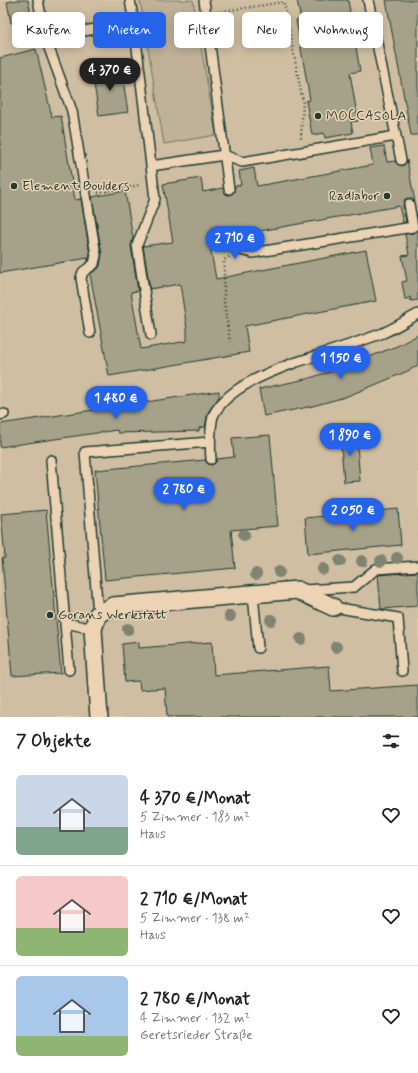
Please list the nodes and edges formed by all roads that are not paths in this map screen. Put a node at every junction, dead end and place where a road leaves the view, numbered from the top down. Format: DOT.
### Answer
graph roads {
  1 [pos="38,0"];
  2 [pos="130,0"];
  3 [pos="204,0"];
  4 [pos="368,0"];
  5 [pos="40,12"];
  6 [pos="132,12"];
  7 [pos="49,48"];
  8 [pos="137,48"];
  9 [pos="396,136"];
  10 [pos="224,155"];
  11 [pos="401,160"];
  12 [pos="151,166"];
  13 [pos="229,189"];
  14 [pos="409,204"];
  15 [pos="237,234"];
  16 [pos="418,314"];
  17 [pos="90,333"];
  18 [pos="151,335"];
  19 [pos="210,442"];
  20 [pos="211,459"];
  21 [pos="51,460"];
  22 [pos="418,566"];
  23 [pos="297,590"];
  24 [pos="253,594"];
  25 [pos="333,607"];
  26 [pos="96,622"];
  27 [pos="66,623"];
  28 [pos="258,648"];
  29 [pos="69,670"];
  30 [pos="402,671"];
  31 [pos="99,717"];
  1 -- 5 [label="lane"];
  2 -- 6 [label="lane"];
  3 -- 10 [label="lane"];
  4 -- 9 [label="lane"];
  7 -- 17 [label="lane"];
  8 -- 12 [label="lane"];
  9 -- 10 [label="lane"];
  9 -- 11 [label="lane"];
  10 -- 12 [label="lane"];
  10 -- 13 [label="lane"];
  12 -- 18 [label="lane"];
  14 -- 15 [label="lane"];
  16 -- 19 [label="lane"];
  19 -- 20 [label="lane"];
  19 -- 26 [label="lane"];
  21 -- 27 [label="lane"];
  22 -- 23 [label="lane"];
  23 -- 24 [label="street"];
  23 -- 25 [label="street"];
  24 -- 26 [label="street"];
  24 -- 28 [label="lane"];
  25 -- 30 [label="lane"];
  26 -- 27 [label="lane"];
  26 -- 31 [label="street"];
  27 -- 29 [label="lane"];
}
